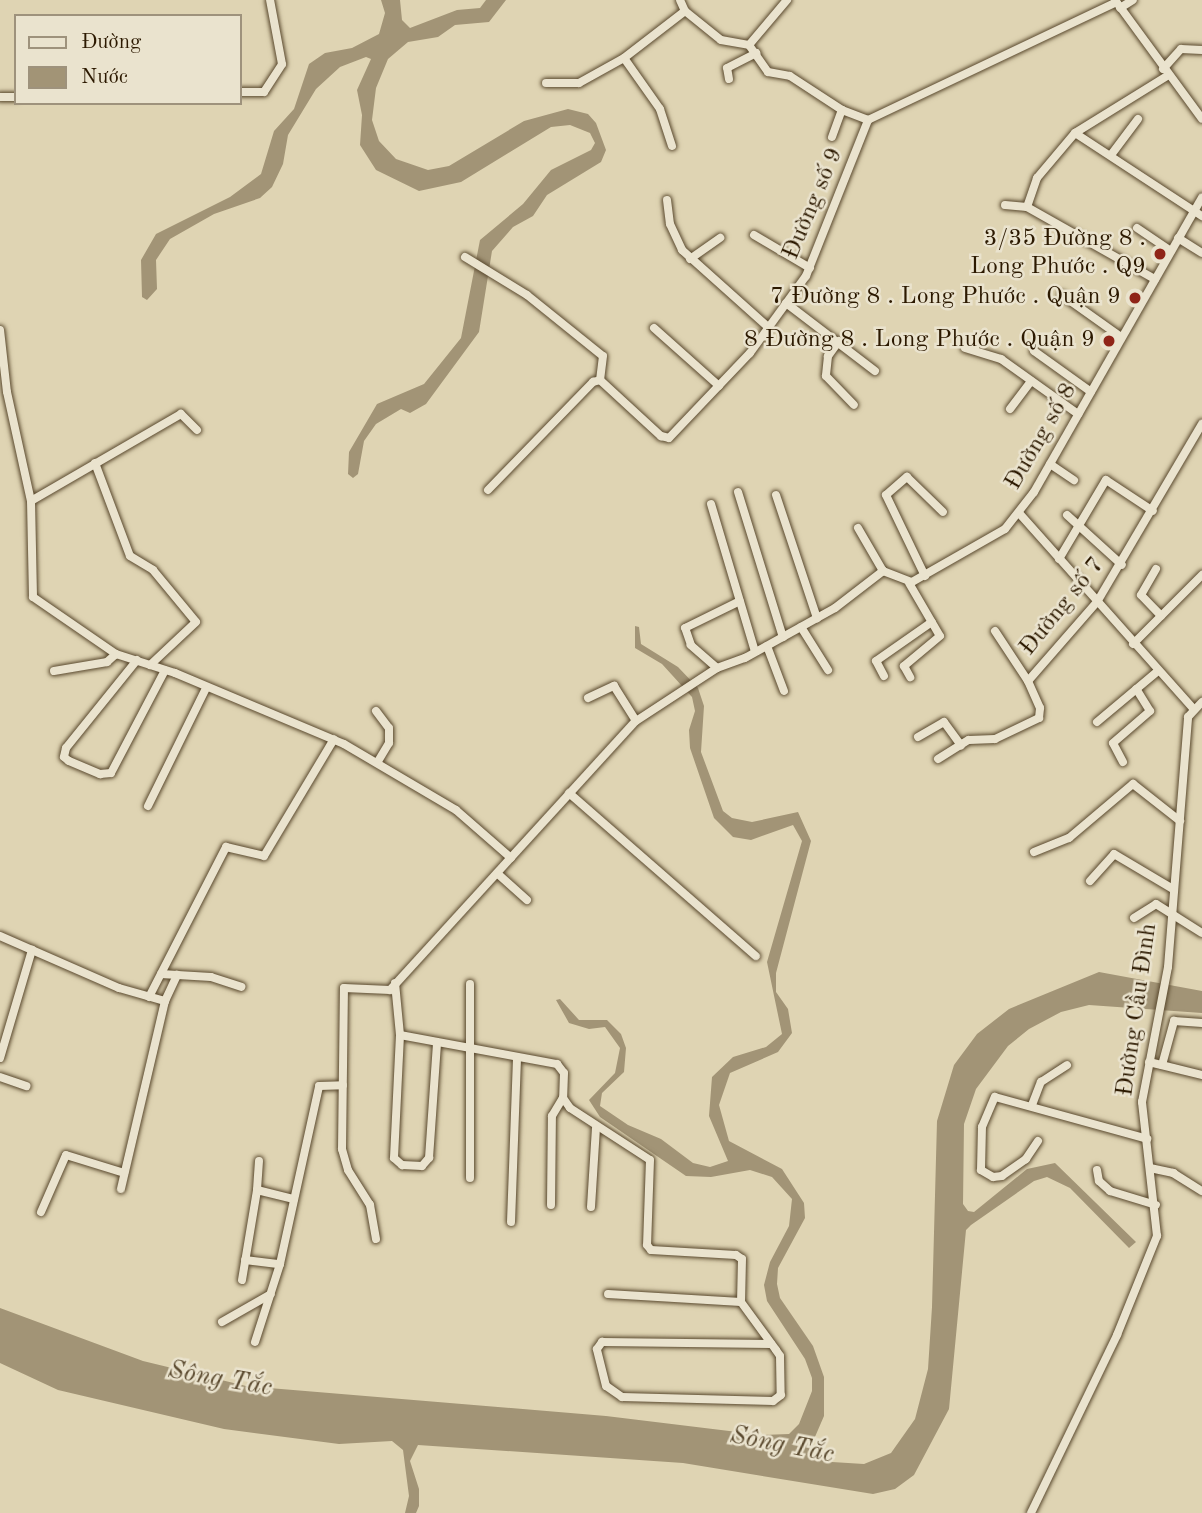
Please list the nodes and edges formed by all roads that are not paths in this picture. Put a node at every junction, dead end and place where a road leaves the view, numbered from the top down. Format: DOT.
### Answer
graph roads {
  1 [pos="270,0"];
  2 [pos="680,0"];
  3 [pos="787,0"];
  4 [pos="1133,0"];
  5 [pos="1117,3"];
  6 [pos="685,11"];
  7 [pos="749,45"];
  8 [pos="1201,49"];
  9 [pos="756,54"];
  10 [pos="624,58"];
  11 [pos="1165,73"];
  12 [pos="729,79"];
  13 [pos="546,83"];
  14 [pos="242,92"];
  15 [pos="842,110"];
  16 [pos="1138,119"];
  17 [pos="1202,119"];
  18 [pos="868,120"];
  19 [pos="1075,133"];
  20 [pos="832,137"];
  21 [pos="672,146"];
  22 [pos="1111,155"];
  23 [pos="1202,198"];
  24 [pos="667,200"];
  25 [pos="1004,205"];
  26 [pos="1027,207"];
  27 [pos="1193,211"];
  28 [pos="1202,216"];
  29 [pos="1137,228"];
  30 [pos="754,235"];
  31 [pos="720,238"];
  32 [pos="1178,238"];
  33 [pos="1171,251"];
  34 [pos="1202,253"];
  35 [pos="468,259"];
  36 [pos="690,259"];
  37 [pos="810,268"];
  38 [pos="1155,279"];
  39 [pos="1062,295"];
  40 [pos="786,303"];
  41 [pos="768,327"];
  42 [pos="654,328"];
  43 [pos="0,330"];
  44 [pos="1121,337"];
  45 [pos="839,341"];
  46 [pos="965,348"];
  47 [pos="1034,351"];
  48 [pos="875,371"];
  49 [pos="600,380"];
  50 [pos="1031,381"];
  51 [pos="719,386"];
  52 [pos="1091,392"];
  53 [pos="5,405"];
  54 [pos="854,405"];
  55 [pos="1010,409"];
  56 [pos="1078,414"];
  57 [pos="1202,424"];
  58 [pos="197,430"];
  59 [pos="95,463"];
  60 [pos="1050,464"];
  61 [pos="1074,480"];
  62 [pos="488,490"];
  63 [pos="738,492"];
  64 [pos="776,495"];
  65 [pos="31,500"];
  66 [pos="711,504"];
  67 [pos="943,512"];
  68 [pos="1153,512"];
  69 [pos="1020,513"];
  70 [pos="1067,515"];
  71 [pos="858,528"];
  72 [pos="1081,528"];
  73 [pos="1059,559"];
  74 [pos="1122,565"];
  75 [pos="1156,569"];
  76 [pos="883,571"];
  77 [pos="1202,575"];
  78 [pos="925,576"];
  79 [pos="909,583"];
  80 [pos="740,601"];
  81 [pos="1097,603"];
  82 [pos="1161,616"];
  83 [pos="817,618"];
  84 [pos="932,622"];
  85 [pos="801,627"];
  86 [pos="995,631"];
  87 [pos="783,637"];
  88 [pos="1133,644"];
  89 [pos="767,646"];
  90 [pos="755,652"];
  91 [pos="116,654"];
  92 [pos="137,660"];
  93 [pos="150,665"];
  94 [pos="165,670"];
  95 [pos="714,670"];
  96 [pos="828,670"];
  97 [pos="54,671"];
  98 [pos="1158,671"];
  99 [pos="884,676"];
  100 [pos="910,677"];
  101 [pos="1028,681"];
  102 [pos="206,688"];
  103 [pos="1136,689"];
  104 [pos="784,691"];
  105 [pos="588,698"];
  106 [pos="1202,702"];
  107 [pos="1193,708"];
  108 [pos="376,711"];
  109 [pos="636,721"];
  110 [pos="1097,722"];
  111 [pos="918,737"];
  112 [pos="334,739"];
  113 [pos="961,745"];
  114 [pos="938,759"];
  115 [pos="1123,762"];
  116 [pos="377,763"];
  117 [pos="569,793"];
  118 [pos="148,806"];
  119 [pos="1180,821"];
  120 [pos="1034,852"];
  121 [pos="512,858"];
  122 [pos="498,873"];
  123 [pos="1090,881"];
  124 [pos="1173,889"];
  125 [pos="527,900"];
  126 [pos="1171,911"];
  127 [pos="1134,918"];
  128 [pos="1202,933"];
  129 [pos="0,936"];
  130 [pos="32,950"];
  131 [pos="756,956"];
  132 [pos="161,974"];
  133 [pos="177,975"];
  134 [pos="395,983"];
  135 [pos="470,984"];
  136 [pos="241,987"];
  137 [pos="149,997"];
  138 [pos="165,1001"];
  139 [pos="1202,1023"];
  140 [pos="401,1035"];
  141 [pos="438,1044"];
  142 [pos="471,1049"];
  143 [pos="0,1058"];
  144 [pos="517,1058"];
  145 [pos="1149,1062"];
  146 [pos="1067,1065"];
  147 [pos="1162,1065"];
  148 [pos="1202,1075"];
  149 [pos="0,1077"];
  150 [pos="343,1085"];
  151 [pos="26,1086"];
  152 [pos="563,1098"];
  153 [pos="1032,1105"];
  154 [pos="596,1128"];
  155 [pos="1147,1139"];
  156 [pos="1038,1141"];
  157 [pos="259,1161"];
  158 [pos="1150,1168"];
  159 [pos="1097,1170"];
  160 [pos="124,1173"];
  161 [pos="470,1178"];
  162 [pos="121,1188"];
  163 [pos="257,1190"];
  164 [pos="1202,1191"];
  165 [pos="295,1199"];
  166 [pos="551,1205"];
  167 [pos="1156,1205"];
  168 [pos="591,1207"];
  169 [pos="41,1212"];
  170 [pos="512,1223"];
  171 [pos="376,1239"];
  172 [pos="245,1260"];
  173 [pos="281,1264"];
  174 [pos="242,1280"];
  175 [pos="271,1294"];
  176 [pos="608,1294"];
  177 [pos="741,1302"];
  178 [pos="222,1322"];
  179 [pos="255,1342"];
  180 [pos="771,1344"];
  181 [pos="1031,1513"];
  1 -- 14 [label="street"];
  2 -- 6 [label="street"];
  3 -- 7 [label="street"];
  4 -- 5 [label="street"];
  5 -- 11 [label="street"];
  5 -- 18 [label="street"];
  6 -- 7 [label="street"];
  6 -- 10 [label="street"];
  7 -- 9 [label="street"];
  8 -- 11 [label="street"];
  9 -- 12 [label="street"];
  9 -- 15 [label="street"];
  10 -- 13 [label="street"];
  10 -- 21 [label="street"];
  11 -- 17 [label="street"];
  11 -- 19 [label="street"];
  15 -- 18 [label="street"];
  15 -- 20 [label="street"];
  16 -- 22 [label="street"];
  18 -- 37 [label="street, Đường số 9"];
  19 -- 22 [label="street"];
  19 -- 26 [label="street"];
  22 -- 27 [label="street"];
  23 -- 27 [label="street, Đường số 8"];
  24 -- 36 [label="street"];
  25 -- 26 [label="street"];
  26 -- 38 [label="street"];
  27 -- 28 [label="street"];
  27 -- 32 [label="street, Đường số 8"];
  29 -- 33 [label="street"];
  30 -- 37 [label="street"];
  31 -- 36 [label="street"];
  32 -- 33 [label="street, Đường số 8"];
  32 -- 34 [label="street"];
  33 -- 38 [label="street, Đường số 8"];
  35 -- 49 [label="street"];
  36 -- 41 [label="street"];
  37 -- 40 [label="street, Đường số 9"];
  38 -- 44 [label="street, Đường số 8"];
  39 -- 44 [label="street"];
  40 -- 41 [label="street, Đường số 9"];
  40 -- 45 [label="street"];
  41 -- 51 [label="street, Đường số 9"];
  42 -- 51 [label="street"];
  43 -- 53 [label="street"];
  44 -- 52 [label="street, Đường số 8"];
  45 -- 48 [label="street"];
  45 -- 54 [label="street"];
  46 -- 50 [label="street"];
  47 -- 52 [label="street"];
  49 -- 51 [label="street, Đường số 9"];
  49 -- 62 [label="street"];
  50 -- 55 [label="street"];
  50 -- 56 [label="street"];
  52 -- 56 [label="street, Đường số 8"];
  53 -- 65 [label="street"];
  56 -- 60 [label="street, Đường số 8"];
  57 -- 68 [label="street, Đường số 7"];
  58 -- 59 [label="street"];
  59 -- 65 [label="street"];
  59 -- 93 [label="street"];
  60 -- 61 [label="street"];
  60 -- 69 [label="street, Đường số 8"];
  63 -- 87 [label="street"];
  64 -- 83 [label="street"];
  65 -- 91 [label="street"];
  66 -- 80 [label="street"];
  67 -- 78 [label="street"];
  68 -- 72 [label="street"];
  68 -- 74 [label="street, Đường số 7"];
  69 -- 73 [label="street"];
  69 -- 78 [label="street, Đường số 8"];
  70 -- 72 [label="street"];
  71 -- 76 [label="street"];
  72 -- 73 [label="street"];
  72 -- 74 [label="street"];
  73 -- 81 [label="street"];
  74 -- 81 [label="street, Đường số 7"];
  75 -- 82 [label="street"];
  76 -- 79 [label="street"];
  76 -- 83 [label="street"];
  77 -- 82 [label="street"];
  78 -- 79 [label="street, Đường số 8"];
  79 -- 84 [label="street"];
  80 -- 90 [label="street"];
  80 -- 95 [label="street"];
  81 -- 88 [label="street"];
  81 -- 101 [label="street, Đường số 7"];
  82 -- 88 [label="street"];
  83 -- 85 [label="street"];
  84 -- 99 [label="street"];
  84 -- 100 [label="street"];
  85 -- 87 [label="street"];
  85 -- 96 [label="street"];
  86 -- 101 [label="street"];
  87 -- 89 [label="street"];
  88 -- 98 [label="street"];
  89 -- 90 [label="street"];
  89 -- 104 [label="street"];
  90 -- 95 [label="street"];
  91 -- 92 [label="street"];
  91 -- 97 [label="street"];
  92 -- 93 [label="street"];
  92 -- 94 [label="street"];
  93 -- 94 [label="street"];
  94 -- 102 [label="street"];
  95 -- 109 [label="street"];
  98 -- 103 [label="street"];
  98 -- 107 [label="street"];
  101 -- 113 [label="street, Đường số 7"];
  102 -- 112 [label="street"];
  102 -- 118 [label="street"];
  103 -- 110 [label="street"];
  103 -- 115 [label="street"];
  105 -- 109 [label="street"];
  106 -- 107 [label="street"];
  107 -- 119 [label="street, Đường Cầu Đình"];
  108 -- 116 [label="street"];
  109 -- 117 [label="street"];
  111 -- 113 [label="street"];
  112 -- 116 [label="street"];
  112 -- 132 [label="street"];
  113 -- 114 [label="street, Đường số 7"];
  116 -- 121 [label="street"];
  117 -- 121 [label="street"];
  117 -- 131 [label="street"];
  119 -- 120 [label="street"];
  119 -- 124 [label="street, Đường Cầu Đình"];
  121 -- 122 [label="street"];
  122 -- 125 [label="street"];
  122 -- 134 [label="street"];
  123 -- 124 [label="street"];
  124 -- 126 [label="street, Đường Cầu Đình"];
  126 -- 127 [label="street"];
  126 -- 128 [label="street"];
  126 -- 145 [label="street, Đường Cầu Đình"];
  129 -- 130 [label="street"];
  130 -- 137 [label="street"];
  130 -- 143 [label="street"];
  132 -- 133 [label="street"];
  132 -- 137 [label="street"];
  133 -- 136 [label="street"];
  133 -- 138 [label="street"];
  134 -- 140 [label="street"];
  134 -- 150 [label="street"];
  135 -- 142 [label="street"];
  137 -- 138 [label="street"];
  138 -- 160 [label="street"];
  139 -- 147 [label="street"];
  140 -- 141 [label="street"];
  140 -- 141 [label="street"];
  141 -- 142 [label="street"];
  142 -- 144 [label="street"];
  142 -- 161 [label="street"];
  144 -- 152 [label="street"];
  144 -- 170 [label="street"];
  145 -- 147 [label="street"];
  145 -- 155 [label="street, Đường Cầu Đình"];
  146 -- 153 [label="street"];
  147 -- 148 [label="street"];
  149 -- 151 [label="street"];
  150 -- 165 [label="street"];
  150 -- 171 [label="street"];
  152 -- 154 [label="street"];
  152 -- 166 [label="street"];
  153 -- 155 [label="street"];
  153 -- 156 [label="street"];
  154 -- 168 [label="street"];
  154 -- 177 [label="street"];
  155 -- 158 [label="street, Đường Cầu Đình"];
  157 -- 163 [label="street"];
  158 -- 164 [label="street"];
  158 -- 167 [label="street, Đường Cầu Đình"];
  159 -- 167 [label="street"];
  160 -- 162 [label="street"];
  160 -- 169 [label="street"];
  163 -- 165 [label="street"];
  163 -- 172 [label="street"];
  165 -- 173 [label="street"];
  167 -- 181 [label="street, Đường Cầu Đình"];
  172 -- 173 [label="street"];
  172 -- 174 [label="street"];
  173 -- 175 [label="street"];
  175 -- 178 [label="street"];
  175 -- 179 [label="street"];
  176 -- 177 [label="street"];
  177 -- 180 [label="street"];
  180 -- 180 [label="street"];
}
